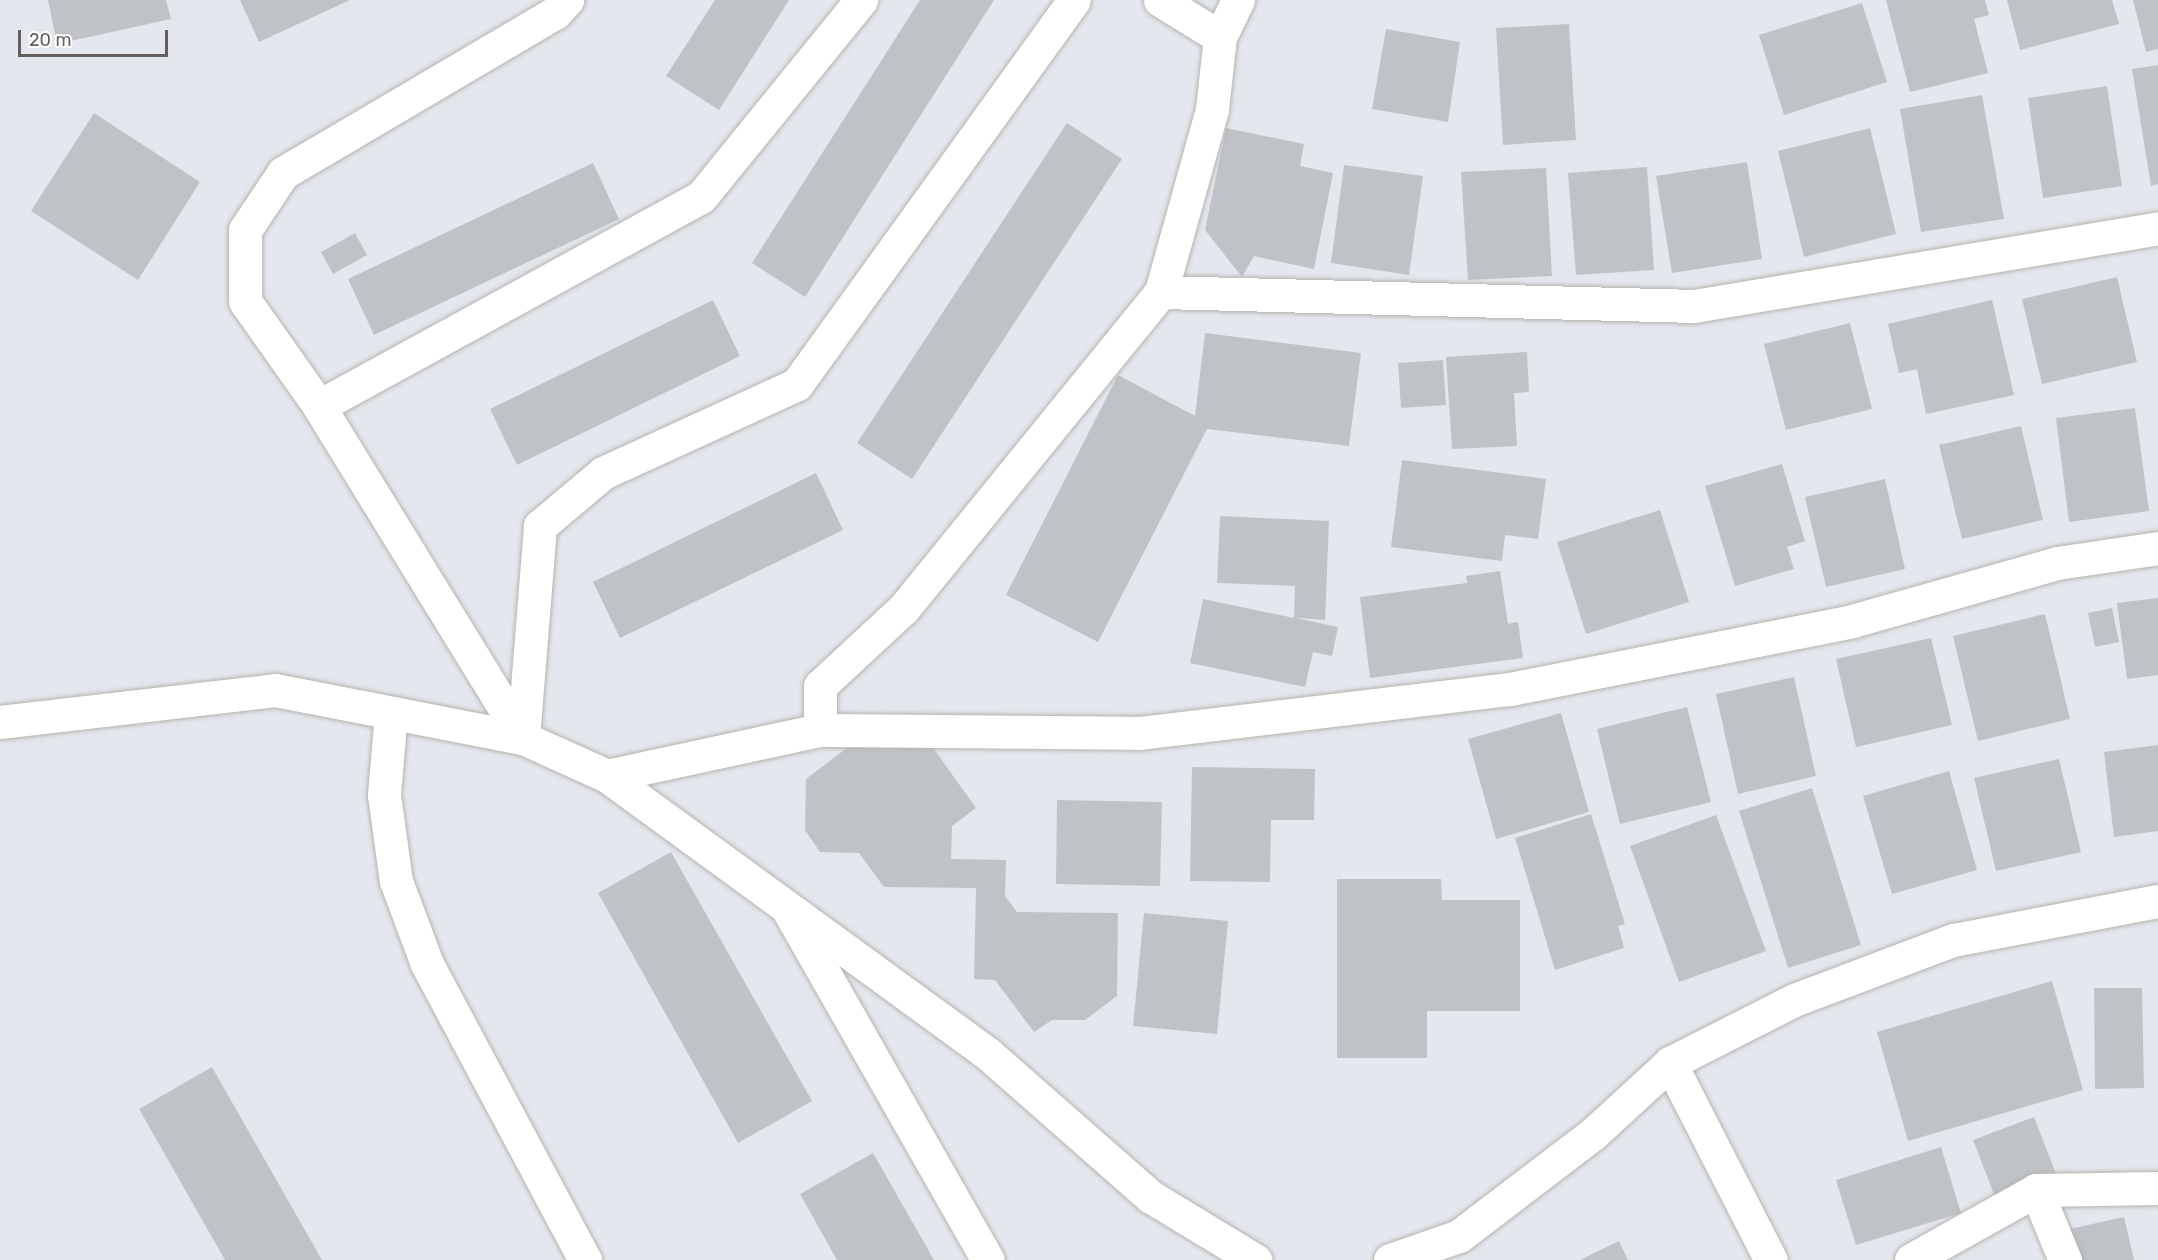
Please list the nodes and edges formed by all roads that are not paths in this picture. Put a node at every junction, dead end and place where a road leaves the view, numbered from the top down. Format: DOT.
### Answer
graph roads {
  1 [pos="567,0"];
  2 [pos="861,0"];
  3 [pos="1074,0"];
  4 [pos="1161,0"];
  5 [pos="1238,0"];
  6 [pos="1220,37"];
  7 [pos="2158,228"];
  8 [pos="1161,292"];
  9 [pos="319,406"];
  10 [pos="2158,548"];
  11 [pos="391,713"];
  12 [pos="0,722"];
  13 [pos="820,730"];
  14 [pos="523,738"];
  15 [pos="607,776"];
  16 [pos="2158,901"];
  17 [pos="787,908"];
  18 [pos="1670,1064"];
  19 [pos="2158,1188"];
  20 [pos="2036,1190"];
  21 [pos="585,1260"];
  22 [pos="987,1260"];
  23 [pos="1255,1260"];
  24 [pos="1390,1260"];
  25 [pos="1771,1260"];
  26 [pos="1911,1260"];
  27 [pos="2065,1260"];
  1 -- 9 [label="street"];
  2 -- 9 [label="street"];
  3 -- 14 [label="street"];
  4 -- 6 [label="street"];
  5 -- 6 [label="street"];
  6 -- 8 [label="street"];
  7 -- 8 [label="street"];
  8 -- 13 [label="street"];
  9 -- 14 [label="street"];
  10 -- 13 [label="street"];
  11 -- 12 [label="street"];
  11 -- 14 [label="street"];
  11 -- 21 [label="street"];
  13 -- 15 [label="street"];
  14 -- 15 [label="street"];
  15 -- 17 [label="street"];
  16 -- 18 [label="street"];
  17 -- 22 [label="street"];
  17 -- 23 [label="street"];
  18 -- 24 [label="street"];
  18 -- 25 [label="street"];
  19 -- 20 [label="street"];
  20 -- 26 [label="street"];
  20 -- 27 [label="street"];
}
